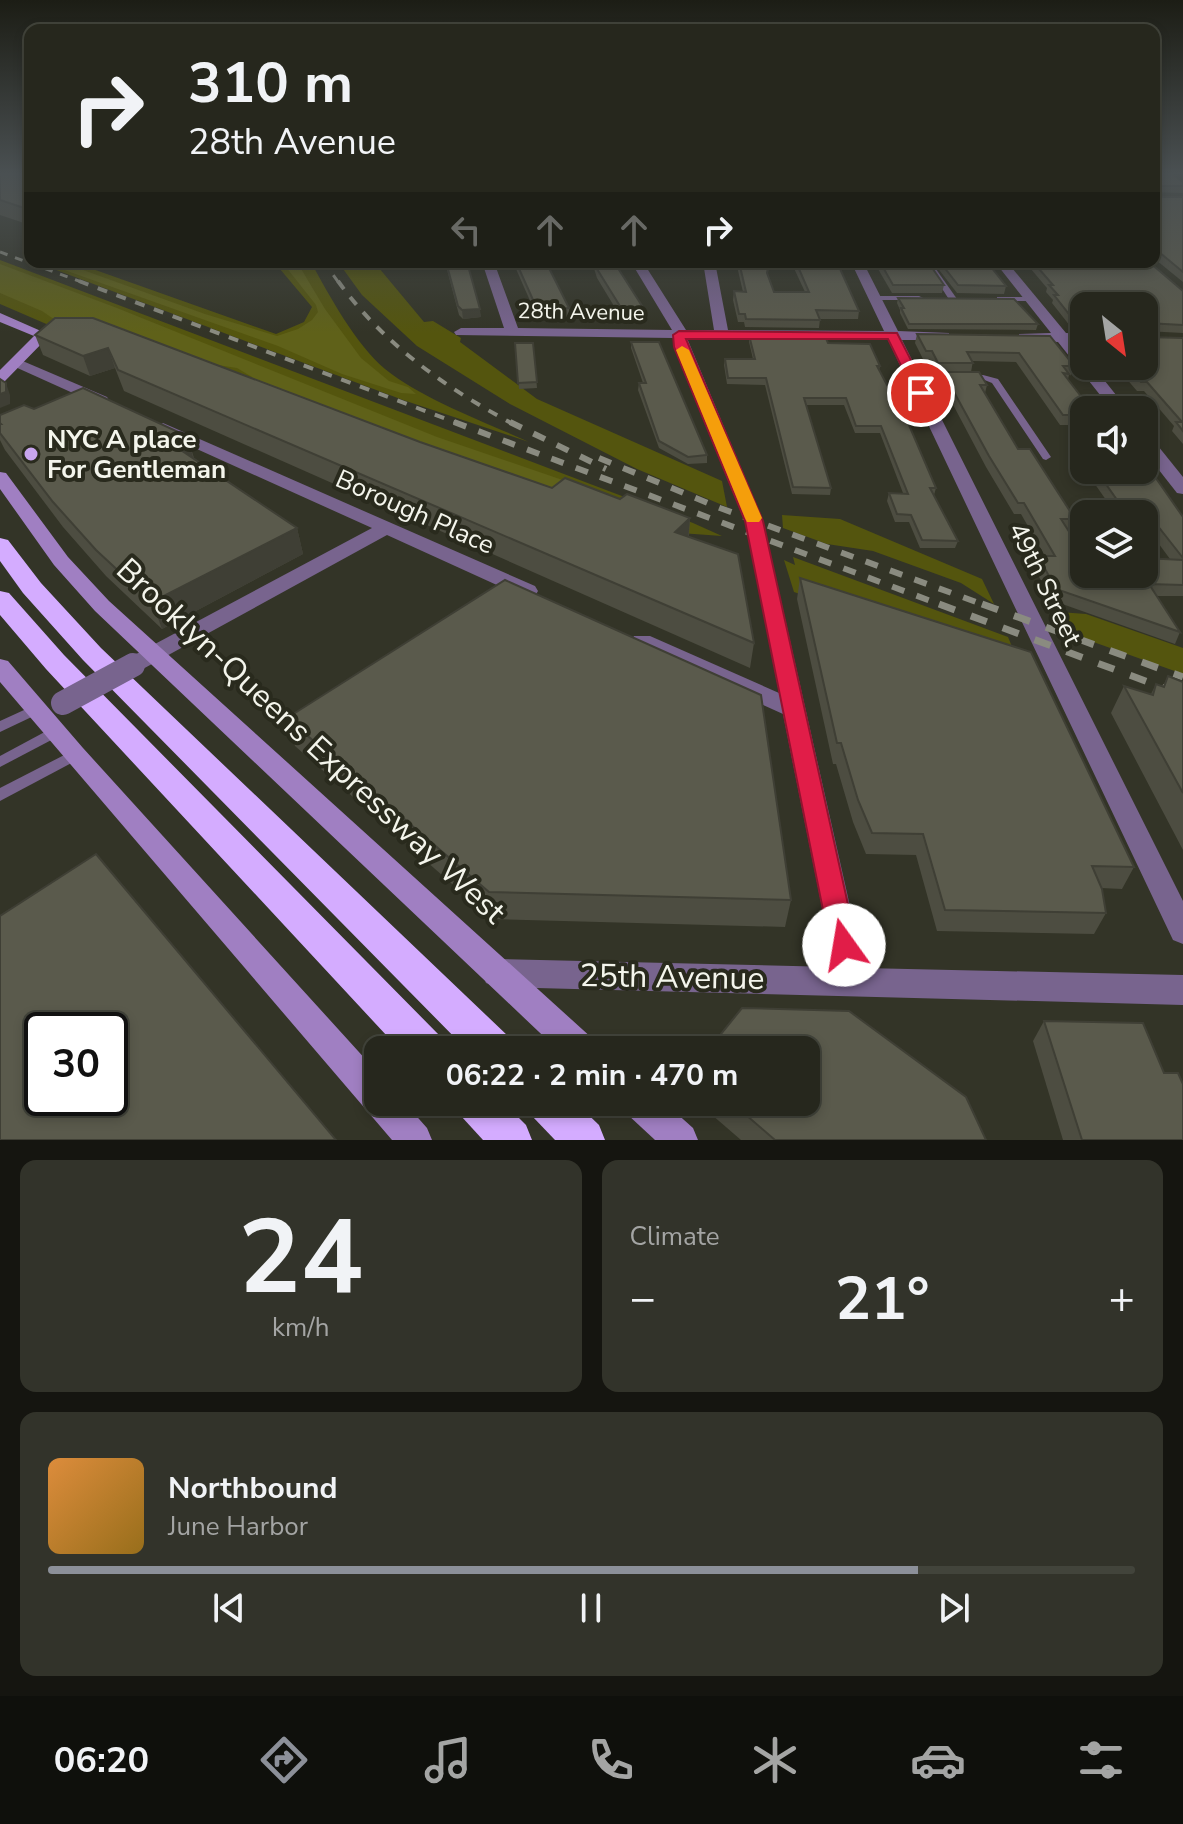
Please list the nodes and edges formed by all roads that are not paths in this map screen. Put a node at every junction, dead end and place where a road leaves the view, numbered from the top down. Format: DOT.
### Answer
graph roads {
  1 [pos="490,268"];
  2 [pos="641,268"];
  3 [pos="710,268"];
  4 [pos="860,268"];
  5 [pos="932,268"];
  6 [pos="1006,268"];
  7 [pos="874,298"];
  8 [pos="926,298"];
  9 [pos="940,298"];
  10 [pos="953,299"];
  11 [pos="967,299"];
  12 [pos="994,299"];
  13 [pos="1031,299"];
  14 [pos="0,317"];
  15 [pos="461,332"];
  16 [pos="513,333"];
  17 [pos="722,334"];
  18 [pos="679,335"];
  19 [pos="892,336"];
  20 [pos="953,336"];
  21 [pos="1001,337"];
  22 [pos="1062,337"];
  23 [pos="1070,337"];
  24 [pos="1070,348"];
  25 [pos="18,363"];
  26 [pos="913,377"];
  27 [pos="0,378"];
  28 [pos="1095,380"];
  29 [pos="1109,396"];
  30 [pos="113,405"];
  31 [pos="142,418"];
  32 [pos="1046,457"];
  33 [pos="1158,458"];
  34 [pos="0,477"];
  35 [pos="1183,489"];
  36 [pos="387,528"];
  37 [pos="0,545"];
  38 [pos="544,598"];
  39 [pos="0,599"];
  40 [pos="630,636"];
  41 [pos="143,660"];
  42 [pos="0,667"];
  43 [pos="791,708"];
  44 [pos="48,715"];
  45 [pos="0,727"];
  46 [pos="74,755"];
  47 [pos="0,762"];
  48 [pos="0,795"];
  49 [pos="1183,931"];
  50 [pos="497,973"];
  51 [pos="852,982"];
  52 [pos="1183,990"];
  53 [pos="413,1036"];
  54 [pos="480,1036"];
  55 [pos="567,1036"];
  56 [pos="364,1082"];
  57 [pos="394,1116"];
  58 [pos="488,1116"];
  59 [pos="654,1116"];
  60 [pos="415,1140"];
  61 [pos="511,1140"];
  62 [pos="681,1140"];
  1 -- 16 [label="street"];
  2 -- 18 [label="street"];
  3 -- 17 [label="street"];
  4 -- 7 [label="street, 49th Street"];
  5 -- 10 [label="lane"];
  6 -- 13 [label="street"];
  7 -- 8 [label="lane"];
  7 -- 19 [label="street, 49th Street"];
  9 -- 10 [label="lane"];
  10 -- 11 [label="lane"];
  12 -- 13 [label="lane"];
  13 -- 22 [label="street"];
  14 -- 25 [label="street"];
  15 -- 16 [label="street, 28th Avenue"];
  16 -- 18 [label="street, 28th Avenue"];
  17 -- 18 [label="street, 28th Avenue"];
  17 -- 19 [label="street, 28th Avenue"];
  18 -- 43 [label="street"];
  19 -- 20 [label="street, 28th Avenue"];
  19 -- 26 [label="street, 49th Street"];
  21 -- 22 [label="street"];
  22 -- 23 [label="street"];
  22 -- 24 [label="street"];
  25 -- 27 [label="street"];
  25 -- 30 [label="street"];
  26 -- 32 [label="lane"];
  26 -- 49 [label="street, 49th Street"];
  28 -- 29 [label="street"];
  31 -- 36 [label="street, Borough Place"];
  33 -- 35 [label="street"];
  34 -- 41 [label="street, Brooklyn-Queens Expressway West"];
  36 -- 38 [label="street, Borough Place"];
  36 -- 41 [label="street"];
  37 -- 54 [label="highway"];
  39 -- 53 [label="highway"];
  40 -- 43 [label="street"];
  41 -- 44 [label="street, bridge"];
  41 -- 50 [label="street, Brooklyn-Queens Expressway West"];
  42 -- 44 [label="street"];
  43 -- 51 [label="street"];
  44 -- 45 [label="lane"];
  44 -- 46 [label="street"];
  44 -- 47 [label="lane"];
  46 -- 48 [label="lane"];
  46 -- 56 [label="street"];
  50 -- 51 [label="street, 25th Avenue"];
  50 -- 55 [label="street, Brooklyn-Queens Expressway West"];
  51 -- 52 [label="street, 25th Avenue"];
  57 -- 60 [label="street"];
  58 -- 61 [label="highway"];
  59 -- 62 [label="street"];
}
